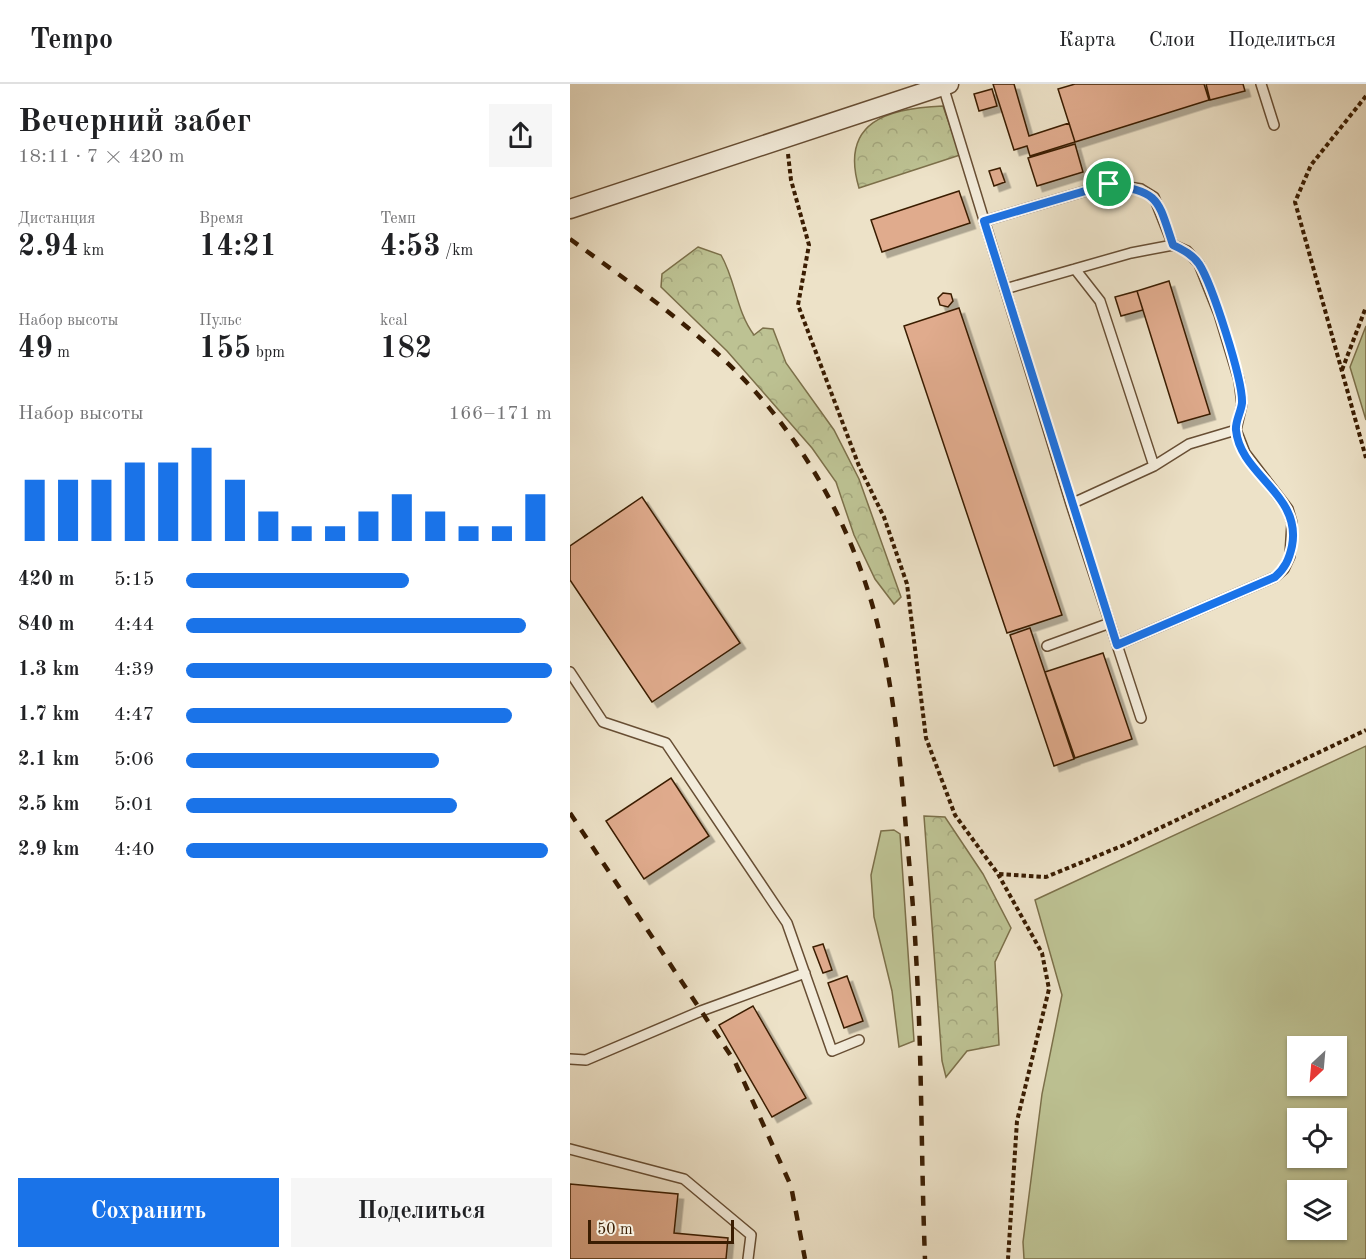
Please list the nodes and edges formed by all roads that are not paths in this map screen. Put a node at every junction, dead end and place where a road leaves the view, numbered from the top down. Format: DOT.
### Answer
graph roads {
  1 [pos="1261,84"];
  2 [pos="946,85"];
  3 [pos="1274,125"];
  4 [pos="570,209"];
  5 [pos="984,221"];
  6 [pos="1173,245"];
  7 [pos="1075,269"];
  8 [pos="1005,289"];
  9 [pos="1236,430"];
  10 [pos="1154,466"];
  11 [pos="1071,504"];
  12 [pos="1110,623"];
  13 [pos="1117,645"];
  14 [pos="1047,646"];
  15 [pos="570,672"];
  16 [pos="1141,718"];
  17 [pos="805,974"];
  18 [pos="859,1041"];
  19 [pos="570,1059"];
  20 [pos="570,1149"];
  21 [pos="748,1259"];
  1 -- 3 [label="lane"];
  2 -- 4 [label="street"];
  2 -- 5 [label="lane"];
  5 -- 6 [label="lane"];
  5 -- 8 [label="lane"];
  6 -- 7 [label="lane"];
  6 -- 9 [label="lane"];
  7 -- 8 [label="lane"];
  7 -- 10 [label="lane"];
  8 -- 11 [label="lane"];
  9 -- 10 [label="lane"];
  9 -- 13 [label="lane"];
  10 -- 11 [label="lane"];
  11 -- 12 [label="lane"];
  12 -- 13 [label="lane"];
  12 -- 14 [label="lane"];
  13 -- 16 [label="lane"];
  15 -- 17 [label="lane"];
  17 -- 18 [label="lane"];
  17 -- 19 [label="lane"];
  20 -- 21 [label="lane"];
}
